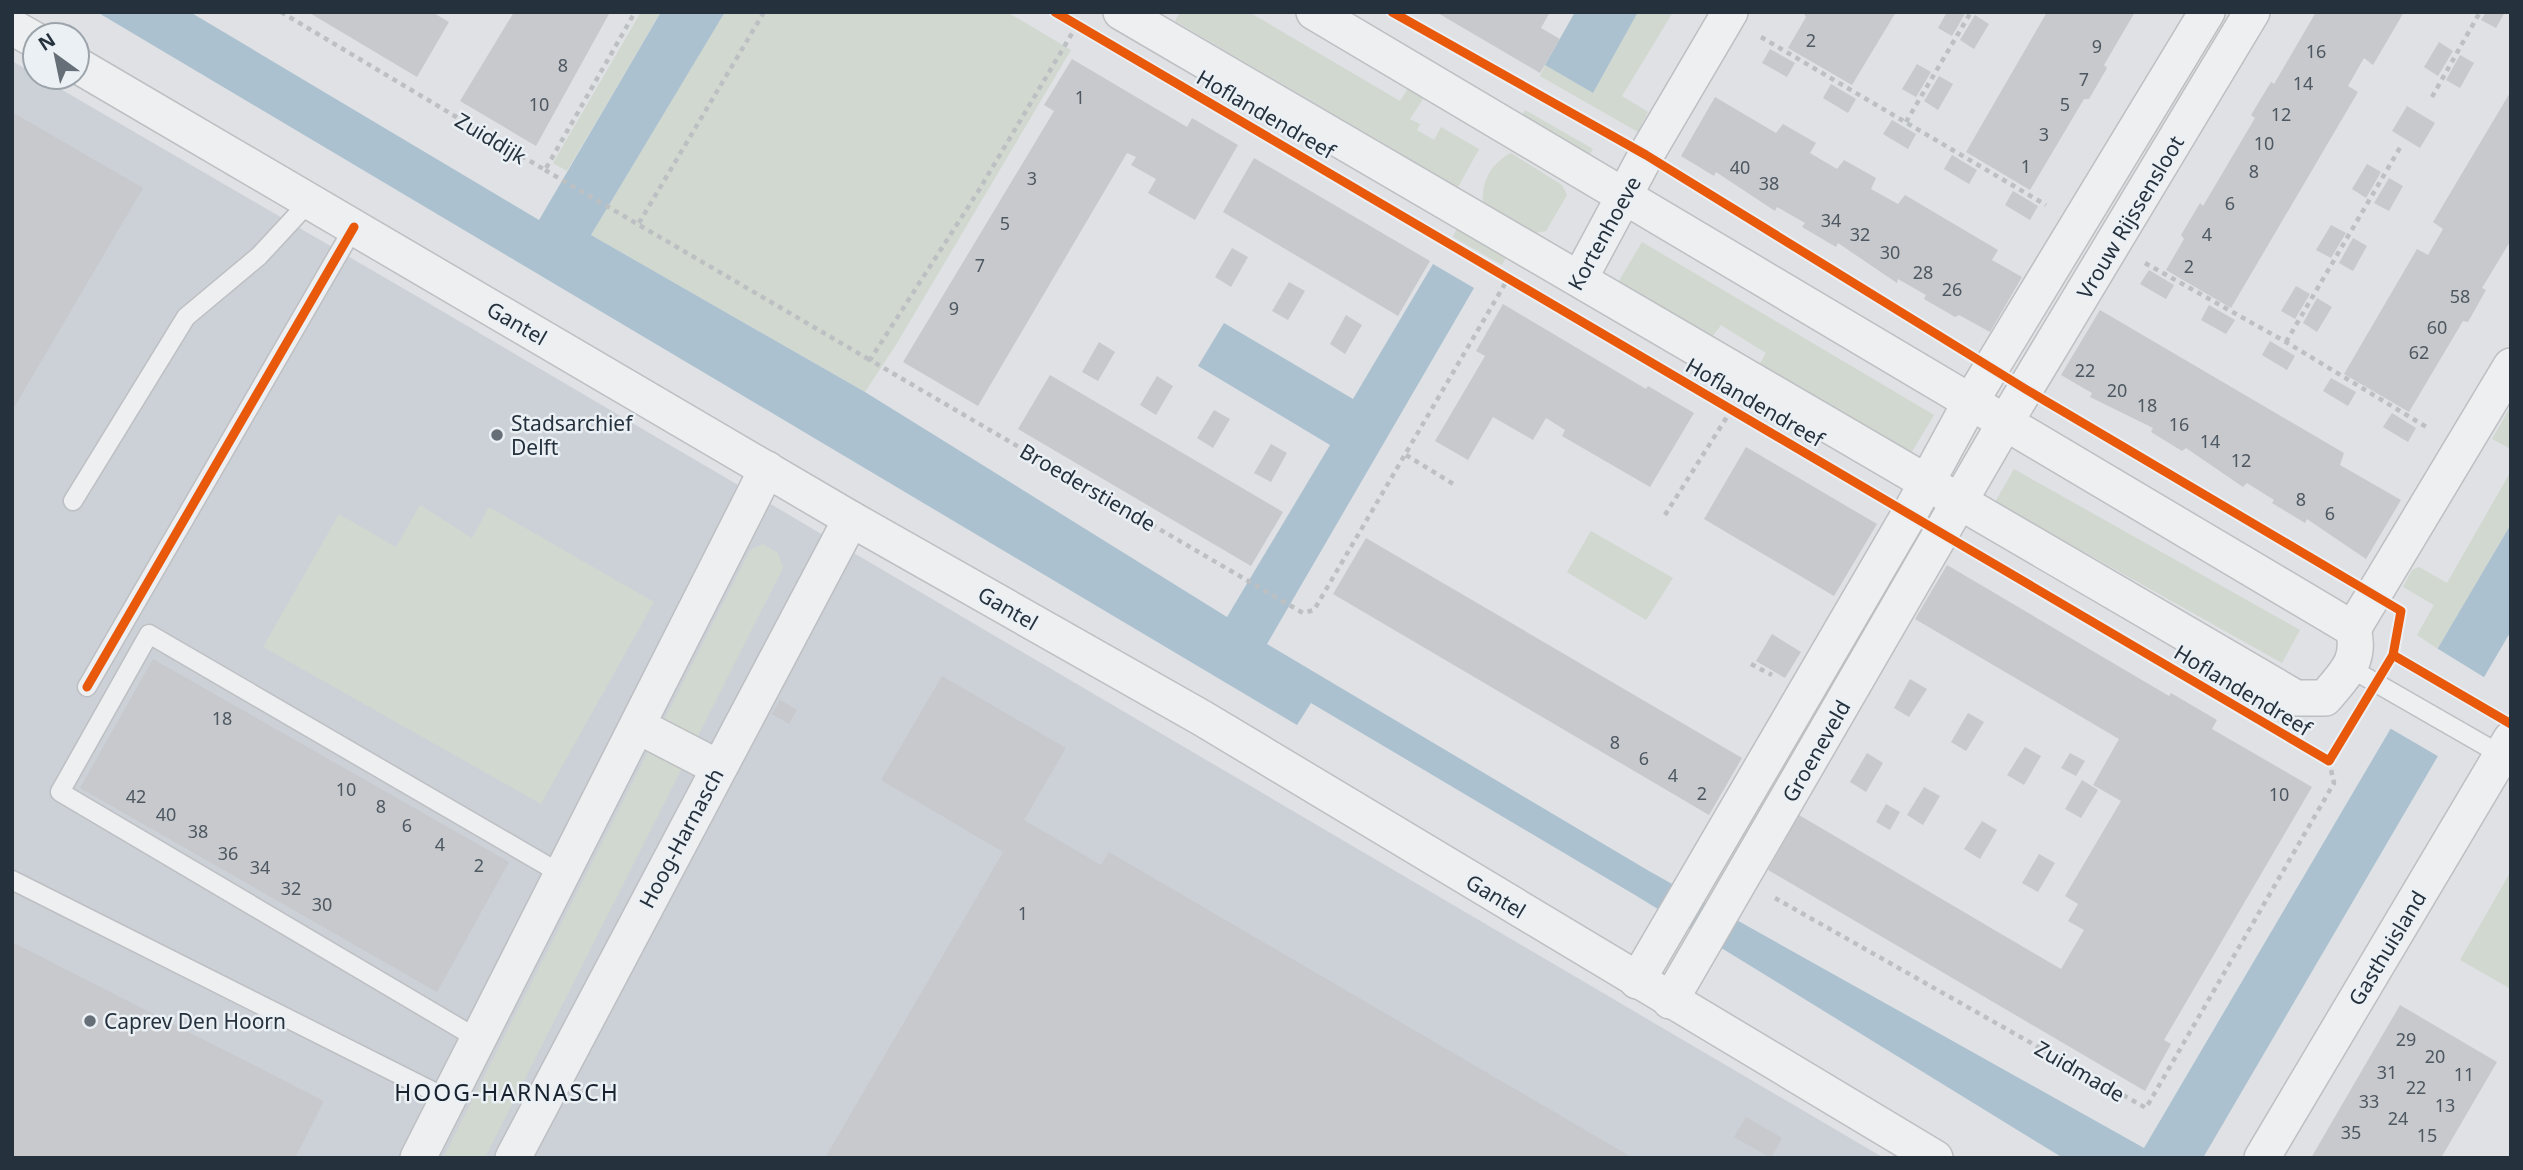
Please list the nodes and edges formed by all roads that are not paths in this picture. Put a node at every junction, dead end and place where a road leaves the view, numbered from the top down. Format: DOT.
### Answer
graph roads {
  1 [pos="1314,12"];
  2 [pos="2207,12"];
  3 [pos="2252,12"];
  4 [pos="1132,15"];
  5 [pos="1728,15"];
  6 [pos="91,73"];
  7 [pos="1625,195"];
  8 [pos="310,201"];
  9 [pos="354,228"];
  10 [pos="1580,278"];
  11 [pos="2511,366"];
  12 [pos="1971,401"];
  13 [pos="2006,421"];
  14 [pos="767,469"];
  15 [pos="1926,481"];
  16 [pos="74,500"];
  17 [pos="1959,500"];
  18 [pos="851,519"];
  19 [pos="2353,629"];
  20 [pos="2350,668"];
  21 [pos="87,687"];
  22 [pos="638,726"];
  23 [pos="2507,751"];
  24 [pos="719,768"];
  25 [pos="563,875"];
  26 [pos="12,880"];
  27 [pos="1644,968"];
  28 [pos="1678,987"];
  29 [pos="478,1039"];
  30 [pos="448,1099"];
  31 [pos="418,1158"];
  32 [pos="513,1158"];
  33 [pos="1935,1158"];
  34 [pos="2262,1158"];
  1 -- 7 [label="street"];
  2 -- 12 [label="street, Vrouw Rijssensloot"];
  3 -- 13 [label="street, Vrouw Rijssensloot"];
  4 -- 10 [label="street, Hoflandendreef"];
  5 -- 7 [label="street, Kortenhoeve"];
  6 -- 8 [label="street, Gantel"];
  7 -- 10 [label="street, Kortenhoeve"];
  7 -- 12 [label="street"];
  8 -- 9 [label="street, Gantel"];
  8 -- 16 [label="lane"];
  9 -- 14 [label="street, Gantel"];
  9 -- 21 [label="lane"];
  10 -- 15 [label="street, Hoflandendreef"];
  11 -- 19 [label="street"];
  12 -- 13 [label="street"];
  12 -- 15 [label="street"];
  13 -- 17 [label="street"];
  13 -- 19 [label="street"];
  14 -- 18 [label="street, Gantel"];
  14 -- 22 [label="street"];
  15 -- 17 [label="street, Hoflandendreef"];
  15 -- 27 [label="street, Groeneveld"];
  17 -- 20 [label="street, Hoflandendreef"];
  17 -- 28 [label="street, Groeneveld"];
  18 -- 24 [label="street, Hoog-Harnasch"];
  18 -- 27 [label="street, Gantel"];
  19 -- 20 [label="street"];
  20 -- 23 [label="lane"];
  22 -- 24 [label="street"];
  22 -- 25 [label="street"];
  23 -- 34 [label="street, Gasthuisland"];
  24 -- 32 [label="street, Hoog-Harnasch"];
  25 -- 29 [label="street"];
  25 -- 29 [label="lane"];
  26 -- 30 [label="lane"];
  27 -- 28 [label="street, Gantel"];
  28 -- 33 [label="street, Gantel"];
  29 -- 30 [label="street"];
  30 -- 31 [label="street"];
}
